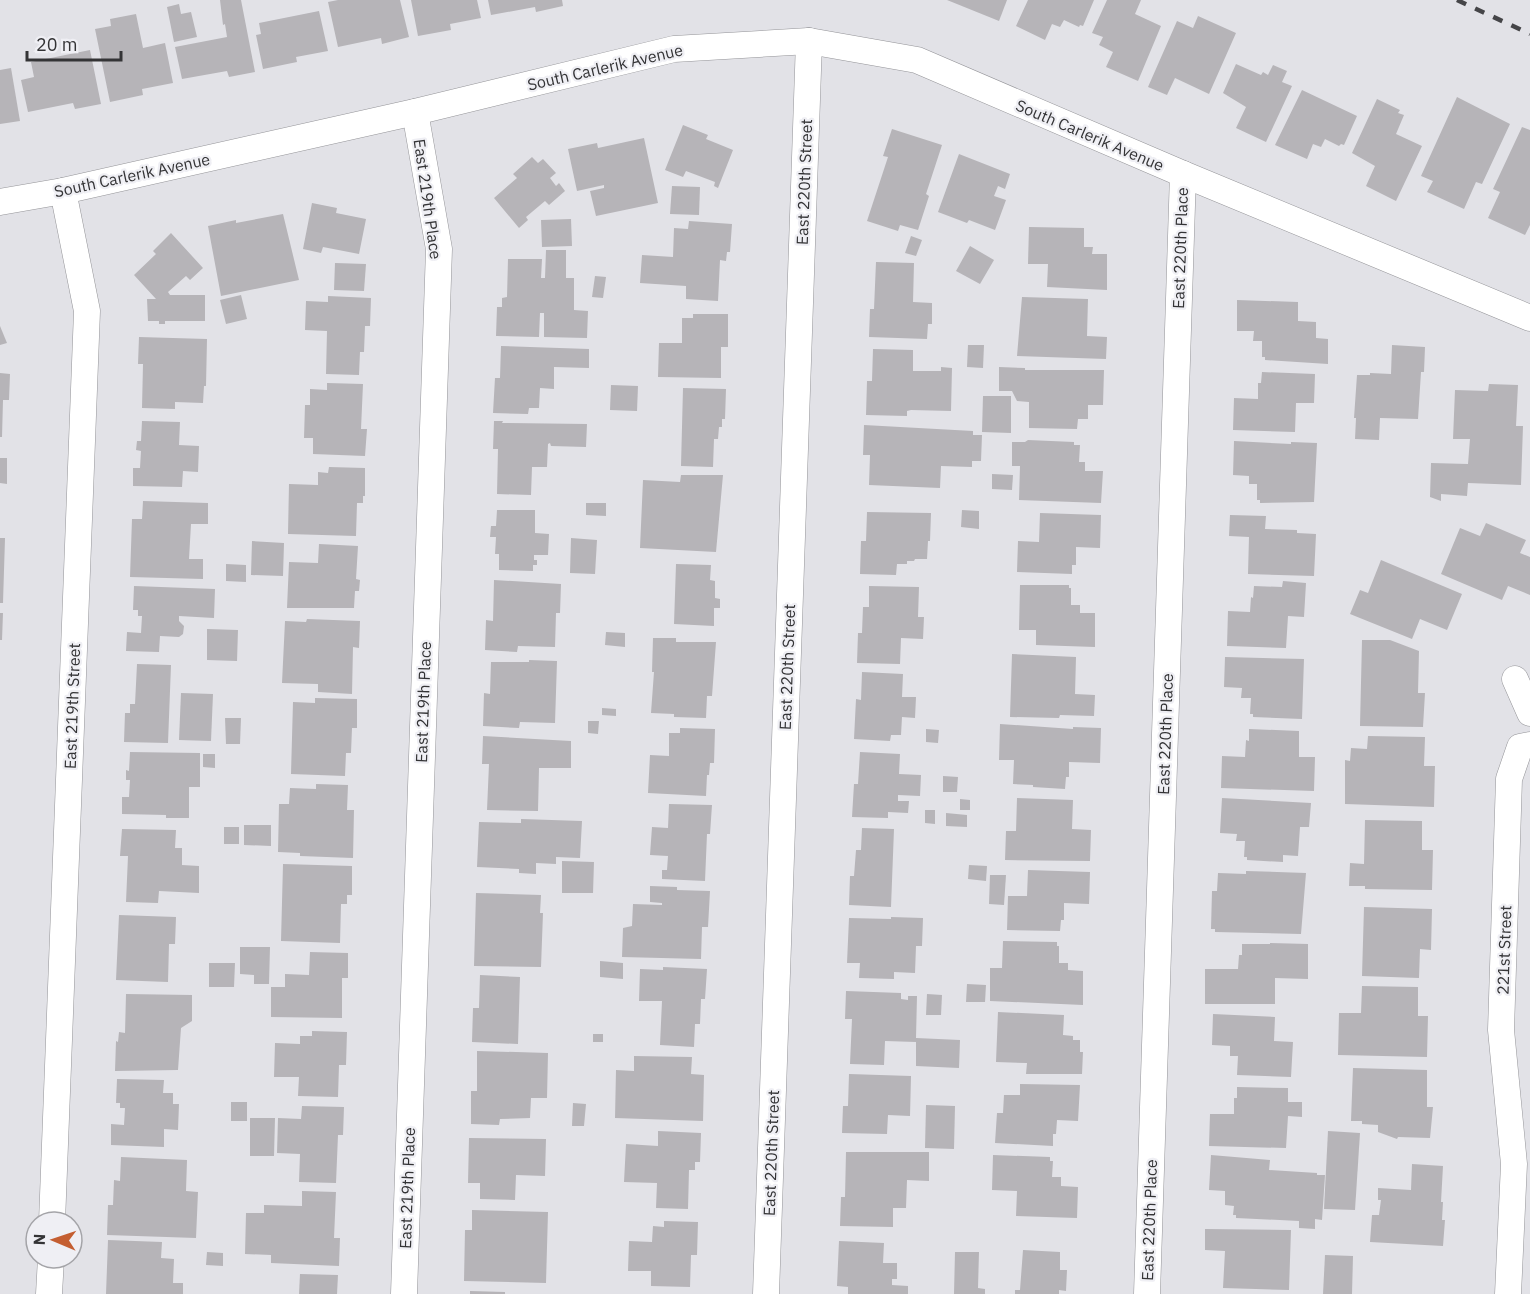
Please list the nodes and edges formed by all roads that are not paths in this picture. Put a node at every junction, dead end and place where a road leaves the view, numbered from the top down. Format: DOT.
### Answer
graph roads {
  1 [pos="809,41"];
  2 [pos="416,111"];
  3 [pos="1183,174"];
  4 [pos="63,191"];
  5 [pos="0,202"];
  6 [pos="1530,318"];
  7 [pos="1515,679"];
  8 [pos="1530,713"];
  9 [pos="1530,745"];
  10 [pos="52,1210"];
  11 [pos="51,1270"];
  12 [pos="50,1294"];
  13 [pos="404,1294"];
  14 [pos="766,1294"];
  15 [pos="1147,1294"];
  16 [pos="1508,1294"];
  1 -- 2 [label="street, South Carlerik Avenue"];
  1 -- 3 [label="street, South Carlerik Avenue"];
  1 -- 14 [label="street, East 220th Street"];
  2 -- 4 [label="street, South Carlerik Avenue"];
  2 -- 13 [label="street, East 219th Place"];
  3 -- 6 [label="street, South Carlerik Avenue"];
  3 -- 15 [label="street, East 220th Place"];
  4 -- 5 [label="street, South Carlerik Avenue"];
  4 -- 10 [label="street, East 219th Street"];
  7 -- 8 [label="street"];
  9 -- 16 [label="street, 221st Street"];
  11 -- 12 [label="street"];
}
